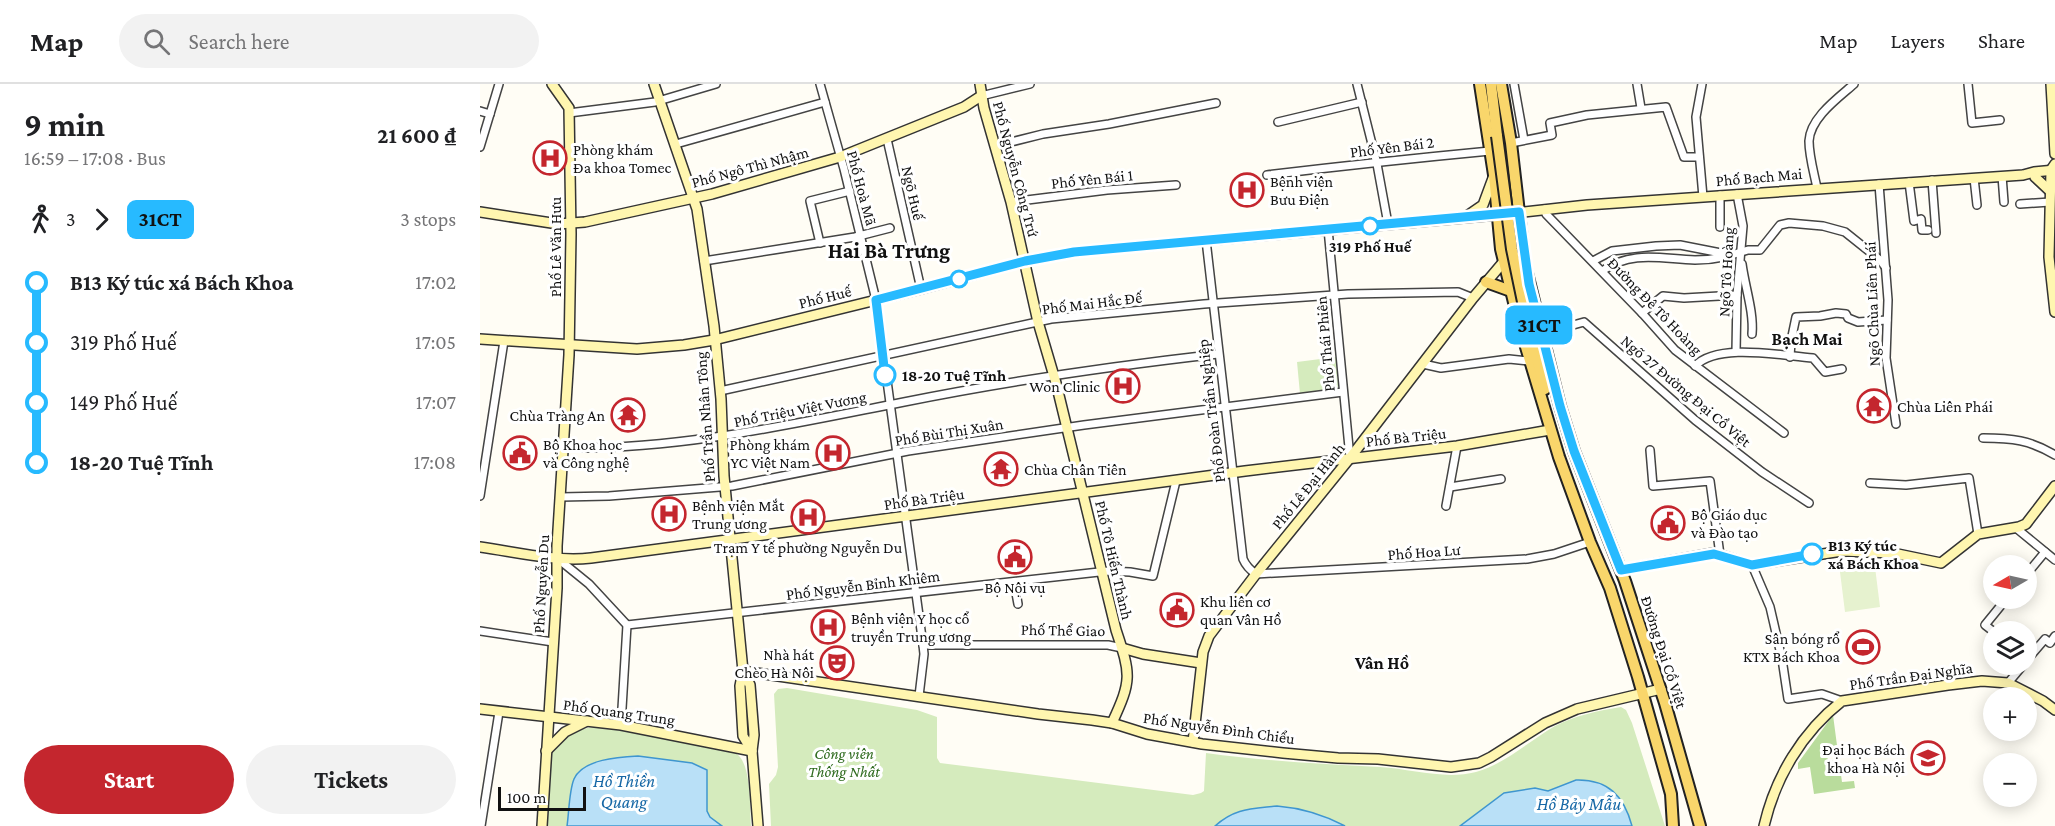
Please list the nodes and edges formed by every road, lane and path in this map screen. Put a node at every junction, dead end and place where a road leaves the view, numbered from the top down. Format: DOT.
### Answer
graph roads {
  1 [pos="499,84"];
  2 [pos="552,84"];
  3 [pos="654,84"];
  4 [pos="716,84"];
  5 [pos="820,84"];
  6 [pos="980,84"];
  7 [pos="1030,84"];
  8 [pos="1357,84"];
  9 [pos="1480,84"];
  10 [pos="1489,84"];
  11 [pos="1501,84"];
  12 [pos="1514,84"];
  13 [pos="1637,84"];
  14 [pos="1702,84"];
  15 [pos="1854,84"];
  16 [pos="1968,84"];
  17 [pos="2051,84"];
  18 [pos="981,96"];
  19 [pos="660,100"];
  20 [pos="825,102"];
  21 [pos="1362,102"];
  22 [pos="1216,103"];
  23 [pos="1641,108"];
  24 [pos="480,111"];
  25 [pos="569,112"];
  26 [pos="490,114"];
  27 [pos="2000,120"];
  28 [pos="1278,122"];
  29 [pos="887,139"];
  30 [pos="1524,140"];
  31 [pos="1511,142"];
  32 [pos="676,144"];
  33 [pos="995,146"];
  34 [pos="480,147"];
  35 [pos="1490,151"];
  36 [pos="2055,154"];
  37 [pos="840,157"];
  38 [pos="1699,157"];
  39 [pos="1512,158"];
  40 [pos="1377,164"];
  41 [pos="2053,171"];
  42 [pos="1267,175"];
  43 [pos="1494,175"];
  44 [pos="2023,175"];
  45 [pos="2002,176"];
  46 [pos="2035,177"];
  47 [pos="1974,178"];
  48 [pos="1932,180"];
  49 [pos="1909,182"];
  50 [pos="1176,184"];
  51 [pos="1879,184"];
  52 [pos="1817,188"];
  53 [pos="850,191"];
  54 [pos="2050,191"];
  55 [pos="1737,194"];
  56 [pos="1720,195"];
  57 [pos="1703,197"];
  58 [pos="693,198"];
  59 [pos="1011,202"];
  60 [pos="2004,202"];
  61 [pos="2050,202"];
  62 [pos="2020,204"];
  63 [pos="1977,205"];
  64 [pos="1545,209"];
  65 [pos="480,212"];
  66 [pos="1519,212"];
  67 [pos="1497,215"];
  68 [pos="1464,217"];
  69 [pos="570,223"];
  70 [pos="1388,224"];
  71 [pos="1720,227"];
  72 [pos="890,228"];
  73 [pos="1328,229"];
  74 [pos="1928,230"];
  75 [pos="1936,233"];
  76 [pos="860,236"];
  77 [pos="1206,240"];
  78 [pos="820,243"];
  79 [pos="1523,247"];
  80 [pos="2055,248"];
  81 [pos="1740,253"];
  82 [pos="1723,257"];
  83 [pos="704,261"];
  84 [pos="1025,261"];
  85 [pos="1503,261"];
  86 [pos="1593,261"];
  87 [pos="2055,265"];
  88 [pos="1886,268"];
  89 [pos="1602,271"];
  90 [pos="1486,282"];
  91 [pos="1529,284"];
  92 [pos="921,289"];
  93 [pos="1511,291"];
  94 [pos="1334,295"];
  95 [pos="1737,295"];
  96 [pos="1473,298"];
  97 [pos="876,300"];
  98 [pos="1213,304"];
  99 [pos="2055,312"];
  100 [pos="1642,313"];
  101 [pos="1887,320"];
  102 [pos="1038,322"];
  103 [pos="1541,334"];
  104 [pos="1752,334"];
  105 [pos="480,339"];
  106 [pos="714,340"];
  107 [pos="504,341"];
  108 [pos="569,344"];
  109 [pos="1536,351"];
  110 [pos="1737,352"];
  111 [pos="1218,354"];
  112 [pos="883,357"];
  113 [pos="1790,357"];
  114 [pos="1529,361"];
  115 [pos="1423,364"];
  116 [pos="1695,366"];
  117 [pos="1842,369"];
  118 [pos="1053,375"];
  119 [pos="720,391"];
  120 [pos="1343,392"];
  121 [pos="889,405"];
  122 [pos="1560,406"];
  123 [pos="1224,407"];
  124 [pos="1896,424"];
  125 [pos="1066,427"];
  126 [pos="1785,432"];
  127 [pos="1552,434"];
  128 [pos="722,437"];
  129 [pos="1983,438"];
  130 [pos="1457,446"];
  131 [pos="564,448"];
  132 [pos="1650,450"];
  133 [pos="895,454"];
  134 [pos="2055,455"];
  135 [pos="1350,458"];
  136 [pos="1320,462"];
  137 [pos="1232,473"];
  138 [pos="1333,478"];
  139 [pos="1500,479"];
  140 [pos="1176,481"];
  141 [pos="1870,483"];
  142 [pos="725,485"];
  143 [pos="2055,486"];
  144 [pos="1450,487"];
  145 [pos="1589,488"];
  146 [pos="1083,493"];
  147 [pos="1573,494"];
  148 [pos="480,496"];
  149 [pos="561,497"];
  150 [pos="1809,503"];
  151 [pos="1446,506"];
  152 [pos="905,517"];
  153 [pos="2016,528"];
  154 [pos="1978,534"];
  155 [pos="729,540"];
  156 [pos="1590,542"];
  157 [pos="480,548"];
  158 [pos="2045,552"];
  159 [pos="1720,555"];
  160 [pos="557,558"];
  161 [pos="2055,560"];
  162 [pos="2037,562"];
  163 [pos="1752,565"];
  164 [pos="1621,570"];
  165 [pos="1102,572"];
  166 [pos="1256,574"];
  167 [pos="1014,582"];
  168 [pos="915,592"];
  169 [pos="1018,604"];
  170 [pos="1998,609"];
  171 [pos="737,614"];
  172 [pos="1988,621"];
  173 [pos="627,625"];
  174 [pos="480,632"];
  175 [pos="2055,636"];
  176 [pos="553,642"];
  177 [pos="923,645"];
  178 [pos="1122,648"];
  179 [pos="2037,648"];
  180 [pos="1201,663"];
  181 [pos="743,671"];
  182 [pos="2015,675"];
  183 [pos="2008,683"];
  184 [pos="1661,689"];
  185 [pos="1643,694"];
  186 [pos="919,696"];
  187 [pos="1842,701"];
  188 [pos="480,709"];
  189 [pos="2055,710"];
  190 [pos="499,712"];
  191 [pos="548,718"];
  192 [pos="587,721"];
  193 [pos="1112,723"];
  194 [pos="621,725"];
  195 [pos="1193,742"];
  196 [pos="752,751"];
  197 [pos="546,752"];
  198 [pos="484,788"];
  199 [pos="1671,794"];
  200 [pos="1693,804"];
  201 [pos="482,826"];
  202 [pos="542,826"];
  203 [pos="758,826"];
  204 [pos="1673,826"];
  205 [pos="1680,826"];
  206 [pos="1694,826"];
  207 [pos="1700,826"];
  208 [pos="1764,826"];
  1 -- 26 [label="street"];
  2 -- 25 [label="street"];
  3 -- 19 [label="street, Phố Trần Nhân Tông"];
  4 -- 19 [label="street"];
  5 -- 20 [label="street, Phố Hoà Mã"];
  6 -- 18 [label="street, Phố Nguyễn Công Trứ"];
  7 -- 18 [label="street"];
  8 -- 21 [label="street"];
  9 -- 35 [label="main road, Đường Đại Cồ Việt"];
  10 -- 109 [label="main road, bridge"];
  11 -- 31 [label="main road, Đường Đại Cồ Việt"];
  12 -- 30 [label="street"];
  13 -- 23 [label="street"];
  14 -- 38 [label="street"];
  15 -- 52 [label="street"];
  16 -- 27 [label="street"];
  17 -- 36 [label="street"];
  18 -- 29 [label="street, Phố Ngô Thì Nhậm"];
  18 -- 33 [label="street, Phố Nguyễn Công Trứ"];
  19 -- 25 [label="street"];
  19 -- 32 [label="street, Phố Trần Nhân Tông"];
  20 -- 32 [label="street"];
  20 -- 37 [label="street, Phố Hoà Mã"];
  21 -- 28 [label="street"];
  21 -- 40 [label="street"];
  22 -- 33 [label="street"];
  23 -- 30 [label="street"];
  23 -- 38 [label="street"];
  24 -- 26 [label="street"];
  25 -- 69 [label="street, Phố Lê Văn Hưu"];
  26 -- 34 [label="street"];
  29 -- 37 [label="street, Phố Ngô Thì Nhậm"];
  29 -- 92 [label="street, Ngõ Huế"];
  30 -- 31 [label="street"];
  31 -- 39 [label="main road, Đường Đại Cồ Việt"];
  32 -- 58 [label="street, Phố Trần Nhân Tông"];
  33 -- 59 [label="street, Phố Nguyễn Công Trứ"];
  35 -- 39 [label="main road"];
  35 -- 40 [label="street, Phố Yên Bái 2"];
  35 -- 43 [label="main road, Đường Đại Cồ Việt"];
  37 -- 53 [label="street, Phố Hoà Mã"];
  37 -- 58 [label="street, Phố Ngô Thì Nhậm"];
  38 -- 57 [label="street"];
  39 -- 66 [label="main road, Đường Đại Cồ Việt"];
  40 -- 42 [label="street, Phố Yên Bái 2"];
  40 -- 70 [label="street"];
  41 -- 44 [label="street, Phố Bạch Mai"];
  41 -- 46 [label="street, Phố Bạch Mai"];
  41 -- 54 [label="street"];
  43 -- 67 [label="main road, Đường Đại Cồ Việt"];
  43 -- 68 [label="street"];
  44 -- 45 [label="street, Phố Bạch Mai"];
  44 -- 46 [label="street, Phố Bạch Mai"];
  45 -- 47 [label="street, Phố Bạch Mai"];
  45 -- 60 [label="street"];
  46 -- 54 [label="street"];
  47 -- 48 [label="street, Phố Bạch Mai"];
  47 -- 63 [label="street"];
  48 -- 49 [label="street, Phố Bạch Mai"];
  48 -- 75 [label="street"];
  49 -- 51 [label="street, Phố Bạch Mai"];
  49 -- 74 [label="street"];
  50 -- 59 [label="street, Phố Yên Bái 1"];
  51 -- 52 [label="street, Phố Bạch Mai"];
  51 -- 88 [label="street, Ngõ Chùa Liên Phái"];
  52 -- 55 [label="street, Phố Bạch Mai"];
  53 -- 76 [label="street, Phố Hoà Mã"];
  53 -- 78 [label="street"];
  54 -- 61 [label="street"];
  55 -- 56 [label="street, Phố Bạch Mai"];
  55 -- 81 [label="street, Ngõ Tô Hoàng"];
  56 -- 57 [label="street, Phố Bạch Mai"];
  56 -- 71 [label="street"];
  57 -- 64 [label="street, Phố Bạch Mai"];
  58 -- 69 [label="street, Phố Ngô Thì Nhậm"];
  58 -- 83 [label="street, Phố Trần Nhân Tông"];
  59 -- 84 [label="street, Phố Nguyễn Công Trứ"];
  61 -- 62 [label="street"];
  61 -- 99 [label="street"];
  64 -- 66 [label="street, Phố Bạch Mai"];
  64 -- 86 [label="street, Đường Đê Tô Hoàng"];
  65 -- 69 [label="street, Phố Ngô Thì Nhậm"];
  66 -- 67 [label="street, Phố Bạch Mai"];
  66 -- 79 [label="main road, Đường Đại Cồ Việt"];
  67 -- 68 [label="street, Phố Huế"];
  67 -- 85 [label="main road, Đường Đại Cồ Việt"];
  68 -- 70 [label="street, Phố Huế"];
  69 -- 108 [label="street, Phố Lê Văn Hưu"];
  70 -- 73 [label="street, Phố Huế"];
  72 -- 76 [label="street"];
  73 -- 77 [label="street, Phố Huế"];
  73 -- 94 [label="street, Phố Thái Phiên"];
  76 -- 78 [label="street"];
  76 -- 97 [label="street, Phố Hoà Mã"];
  77 -- 84 [label="street, Phố Huế"];
  77 -- 98 [label="street, Phố Đoàn Trần Nghiệp"];
  78 -- 83 [label="street"];
  79 -- 85 [label="street, Phố Lê Đại Hành"];
  79 -- 91 [label="main road, Đường Đại Cồ Việt"];
  80 -- 87 [label="street"];
  81 -- 86 [label="street"];
  81 -- 88 [label="street"];
  81 -- 95 [label="street, Ngõ Tô Hoàng"];
  81 -- 104 [label="street"];
  82 -- 89 [label="street"];
  83 -- 106 [label="street, Phố Trần Nhân Tông"];
  84 -- 92 [label="street, Phố Huế"];
  84 -- 102 [label="street, Phố Tô Hiến Thành"];
  85 -- 90 [label="street, Phố Lê Đại Hành"];
  85 -- 93 [label="main road, Đường Đại Cồ Việt"];
  86 -- 89 [label="street, Đường Đê Tô Hoàng"];
  88 -- 101 [label="street, Ngõ Chùa Liên Phái"];
  89 -- 100 [label="street, Đường Đê Tô Hoàng"];
  90 -- 93 [label="main road"];
  90 -- 96 [label="street, Phố Lê Đại Hành"];
  91 -- 93 [label="main road"];
  91 -- 103 [label="main road, Đường Đại Cồ Việt"];
  92 -- 97 [label="street, Phố Huế"];
  93 -- 114 [label="main road, Đường Đại Cồ Việt"];
  94 -- 96 [label="street, Phố Mai Hắc Đế"];
  94 -- 98 [label="street, Phố Mai Hắc Đế"];
  94 -- 120 [label="street, Phố Thái Phiên"];
  95 -- 100 [label="street"];
  95 -- 110 [label="street, Ngõ Tô Hoàng"];
  96 -- 115 [label="street, Phố Lê Đại Hành"];
  97 -- 106 [label="street, Phố Huế"];
  97 -- 112 [label="street, Phố Hoà Mã"];
  98 -- 102 [label="street, Phố Mai Hắc Đế"];
  98 -- 111 [label="street, Phố Đoàn Trần Nghiệp"];
  100 -- 116 [label="street, Đường Đê Tô Hoàng"];
  101 -- 113 [label="street"];
  101 -- 124 [label="street, Ngõ Chùa Liên Phái"];
  102 -- 112 [label="street, Phố Mai Hắc Đế"];
  102 -- 118 [label="street, Phố Tô Hiến Thành"];
  103 -- 122 [label="main road, Đường Đại Cồ Việt"];
  103 -- 150 [label="street, Ngõ 27 Đường Đại Cồ Việt"];
  105 -- 107 [label="street, Phố Huế"];
  106 -- 108 [label="street, Phố Huế"];
  106 -- 119 [label="street, Phố Trần Nhân Tông"];
  107 -- 108 [label="street, Phố Huế"];
  107 -- 148 [label="street"];
  108 -- 131 [label="street, Phố Nguyễn Du"];
  109 -- 122 [label="main road"];
  109 -- 127 [label="main road"];
  110 -- 113 [label="street"];
  110 -- 116 [label="street"];
  111 -- 118 [label="street, Phố Triệu Việt Vương"];
  111 -- 123 [label="street, Phố Đoàn Trần Nghiệp"];
  112 -- 119 [label="street, Phố Mai Hắc Đế"];
  112 -- 121 [label="street, Phố Hoà Mã"];
  113 -- 117 [label="street"];
  114 -- 115 [label="street"];
  114 -- 127 [label="main road, Đường Đại Cồ Việt"];
  115 -- 135 [label="street, Phố Lê Đại Hành"];
  116 -- 126 [label="street, Đường Đê Tô Hoàng"];
  118 -- 121 [label="street, Phố Triệu Việt Vương"];
  118 -- 125 [label="street, Phố Tô Hiến Thành"];
  119 -- 128 [label="street, Phố Trần Nhân Tông"];
  120 -- 123 [label="street, Phố Bùi Thị Xuân"];
  120 -- 135 [label="street, Phố Thái Phiên"];
  121 -- 128 [label="street, Phố Triệu Việt Vương"];
  121 -- 133 [label="street, Phố Hoà Mã"];
  122 -- 145 [label="main road, Đường Đại Cồ Việt"];
  123 -- 125 [label="street, Phố Bùi Thị Xuân"];
  123 -- 137 [label="street, Phố Đoàn Trần Nghiệp"];
  125 -- 133 [label="street, Phố Bùi Thị Xuân"];
  125 -- 146 [label="street, Phố Tô Hiến Thành"];
  127 -- 130 [label="street, Phố Bà Triệu"];
  127 -- 147 [label="main road, Đường Đại Cồ Việt"];
  128 -- 131 [label="street, Phố Triệu Việt Vương"];
  128 -- 142 [label="street, Phố Trần Nhân Tông"];
  129 -- 134 [label="street"];
  130 -- 135 [label="street, Phố Bà Triệu"];
  130 -- 144 [label="street"];
  131 -- 149 [label="street, Phố Nguyễn Du"];
  132 -- 159 [label="street"];
  133 -- 142 [label="street, Phố Bùi Thị Xuân"];
  133 -- 152 [label="street, Phố Hoà Mã"];
  135 -- 136 [label="street, Phố Bà Triệu"];
  135 -- 138 [label="street, Phố Lê Đại Hành"];
  136 -- 137 [label="street, Phố Bà Triệu"];
  136 -- 138 [label="street"];
  137 -- 140 [label="street, Phố Bà Triệu"];
  137 -- 166 [label="street, Phố Đoàn Trần Nghiệp"];
  138 -- 166 [label="street, Phố Lê Đại Hành"];
  139 -- 144 [label="street"];
  140 -- 146 [label="street, Phố Bà Triệu"];
  140 -- 165 [label="street, Phố Nguyễn Bỉnh Khiêm"];
  141 -- 154 [label="street"];
  142 -- 149 [label="street, Phố Bùi Thị Xuân"];
  142 -- 155 [label="street, Phố Trần Nhân Tông"];
  143 -- 153 [label="street"];
  144 -- 151 [label="street"];
  145 -- 147 [label="main road"];
  145 -- 164 [label="main road, Đường Đại Cồ Việt"];
  146 -- 152 [label="street, Phố Bà Triệu"];
  146 -- 165 [label="street, Phố Tô Hiến Thành"];
  147 -- 156 [label="main road, Đường Đại Cồ Việt"];
  149 -- 160 [label="street, Phố Nguyễn Du"];
  152 -- 155 [label="street, Phố Bà Triệu"];
  152 -- 168 [label="street, Phố Hoà Mã"];
  153 -- 154 [label="street"];
  153 -- 158 [label="street"];
  154 -- 163 [label="street"];
  155 -- 160 [label="street, Phố Bà Triệu"];
  155 -- 171 [label="street, Phố Trần Nhân Tông"];
  156 -- 166 [label="street, Phố Hoa Lư"];
  156 -- 185 [label="main road, Đường Đại Cồ Việt"];
  157 -- 160 [label="street, Phố Bà Triệu"];
  158 -- 161 [label="street"];
  158 -- 162 [label="street"];
  159 -- 163 [label="street"];
  159 -- 164 [label="street"];
  160 -- 173 [label="street"];
  160 -- 176 [label="street, Phố Nguyễn Du"];
  163 -- 187 [label="street"];
  164 -- 184 [label="main road, Đường Đại Cồ Việt"];
  165 -- 167 [label="street, Phố Nguyễn Bỉnh Khiêm"];
  165 -- 178 [label="street, Phố Tô Hiến Thành"];
  166 -- 180 [label="street, Phố Lê Đại Hành"];
  167 -- 168 [label="street, Phố Nguyễn Bỉnh Khiêm"];
  167 -- 169 [label="street"];
  168 -- 171 [label="street, Phố Nguyễn Bỉnh Khiêm"];
  168 -- 177 [label="street, Phố Hoà Mã"];
  170 -- 172 [label="street"];
  171 -- 173 [label="street, Phố Nguyễn Bỉnh Khiêm"];
  171 -- 181 [label="street, Phố Trần Nhân Tông"];
  173 -- 194 [label="street"];
  174 -- 176 [label="street"];
  175 -- 179 [label="street"];
  176 -- 191 [label="street, Phố Nguyễn Du"];
  177 -- 178 [label="street, Phố Thể Giao"];
  177 -- 186 [label="street, Phố Hoà Mã"];
  178 -- 180 [label="street, Phố Thể Giao"];
  178 -- 193 [label="street, Phố Tô Hiến Thành"];
  180 -- 195 [label="street, Phố Lê Đại Hành"];
  181 -- 186 [label="street, Phố Nguyễn Đình Chiểu"];
  181 -- 196 [label="street, Phố Trần Nhân Tông"];
  182 -- 183 [label="street"];
  183 -- 187 [label="street, Phố Trần Đại Nghĩa"];
  183 -- 189 [label="street, Phố Trần Đại Nghĩa"];
  184 -- 185 [label="street, Phố Nguyễn Đình Chiểu"];
  184 -- 200 [label="main road, Đường Đại Cồ Việt"];
  185 -- 195 [label="street, Phố Nguyễn Đình Chiểu"];
  185 -- 199 [label="main road, Đường Đại Cồ Việt"];
  186 -- 193 [label="street, Phố Nguyễn Đình Chiểu"];
  187 -- 208 [label="street, Phố Trần Đại Nghĩa"];
  188 -- 190 [label="street, Phố Quang Trung"];
  190 -- 191 [label="street, Phố Quang Trung"];
  190 -- 198 [label="street"];
  191 -- 192 [label="street, Phố Quang Trung"];
  191 -- 197 [label="street, Phố Nguyễn Du"];
  192 -- 194 [label="street, Phố Quang Trung"];
  192 -- 197 [label="street"];
  193 -- 195 [label="street, Phố Nguyễn Đình Chiểu"];
  194 -- 196 [label="street, Phố Quang Trung"];
  196 -- 203 [label="street, Phố Trần Nhân Tông"];
  197 -- 202 [label="street, Phố Nguyễn Du"];
  198 -- 201 [label="street"];
  199 -- 204 [label="main road, Đường Đại Cồ Việt"];
  199 -- 205 [label="main road"];
  200 -- 206 [label="main road"];
  200 -- 207 [label="main road, Đường Đại Cồ Việt"];
}
